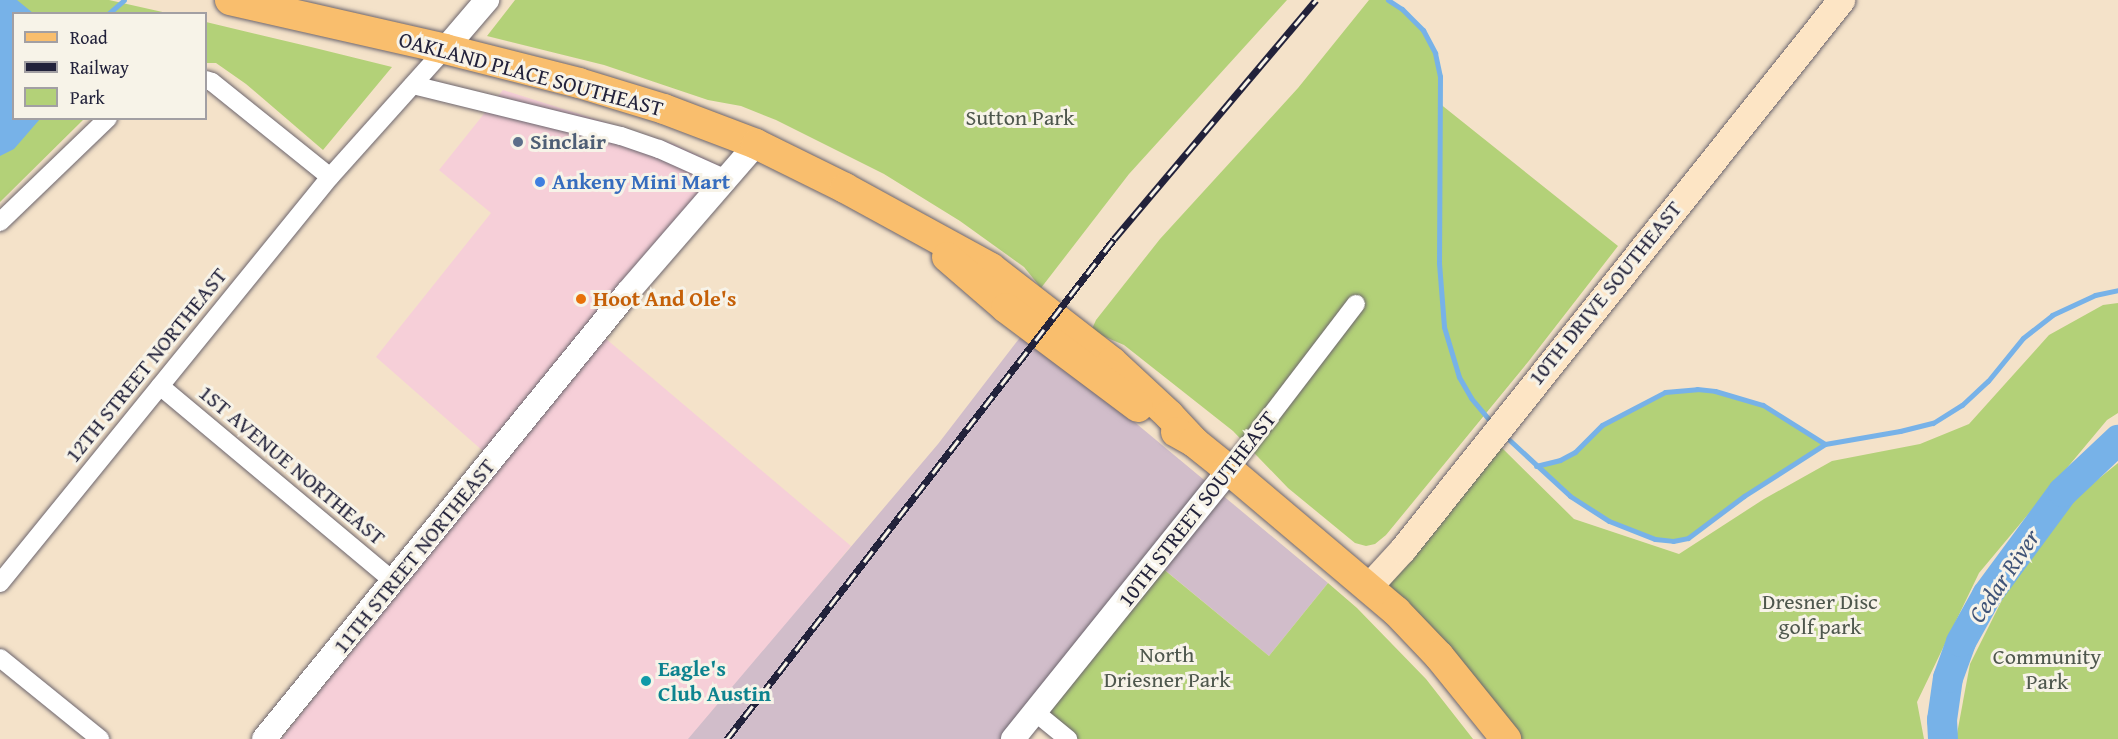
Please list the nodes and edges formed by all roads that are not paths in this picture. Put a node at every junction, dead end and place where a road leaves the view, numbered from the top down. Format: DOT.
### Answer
graph roads {
  1 [pos="230,0"];
  2 [pos="487,0"];
  3 [pos="1840,0"];
  4 [pos="445,49"];
  5 [pos="207,80"];
  6 [pos="413,85"];
  7 [pos="106,120"];
  8 [pos="756,144"];
  9 [pos="330,177"];
  10 [pos="726,179"];
  11 [pos="0,222"];
  12 [pos="1356,304"];
  13 [pos="160,386"];
  14 [pos="1229,470"];
  15 [pos="393,581"];
  16 [pos="0,583"];
  17 [pos="1370,586"];
  18 [pos="0,658"];
  19 [pos="1035,712"];
  20 [pos="100,739"];
  21 [pos="264,739"];
  22 [pos="1013,739"];
  23 [pos="1068,739"];
  24 [pos="1506,739"];
  1 -- 4 [label="main road, OAKLAND PLACE SOUTHEAST"];
  2 -- 4 [label="street"];
  3 -- 17 [label="main road, 10TH DRIVE SOUTHEAST"];
  4 -- 6 [label="street, 12TH STREET NORTHEAST"];
  4 -- 8 [label="main road, OAKLAND PLACE SOUTHEAST"];
  5 -- 9 [label="street"];
  6 -- 9 [label="street, 12TH STREET NORTHEAST"];
  6 -- 10 [label="street"];
  7 -- 11 [label="street"];
  8 -- 10 [label="street, 11TH STREET NORTHEAST"];
  8 -- 14 [label="main road, OAKLAND PLACE SOUTHEAST"];
  9 -- 13 [label="street, 12TH STREET NORTHEAST"];
  10 -- 15 [label="street, 11TH STREET NORTHEAST"];
  12 -- 14 [label="street, 10TH STREET SOUTHEAST"];
  13 -- 15 [label="street, 1ST AVENUE NORTHEAST"];
  13 -- 16 [label="street, 12TH STREET NORTHEAST"];
  14 -- 17 [label="main road, OAKLAND PLACE SOUTHEAST"];
  14 -- 19 [label="street, 10TH STREET SOUTHEAST"];
  15 -- 21 [label="street, 11TH STREET NORTHEAST"];
  17 -- 24 [label="main road, OAKLAND PLACE SOUTHEAST"];
  18 -- 20 [label="street"];
  19 -- 22 [label="street, 10TH STREET SOUTHEAST"];
  19 -- 23 [label="street"];
}
